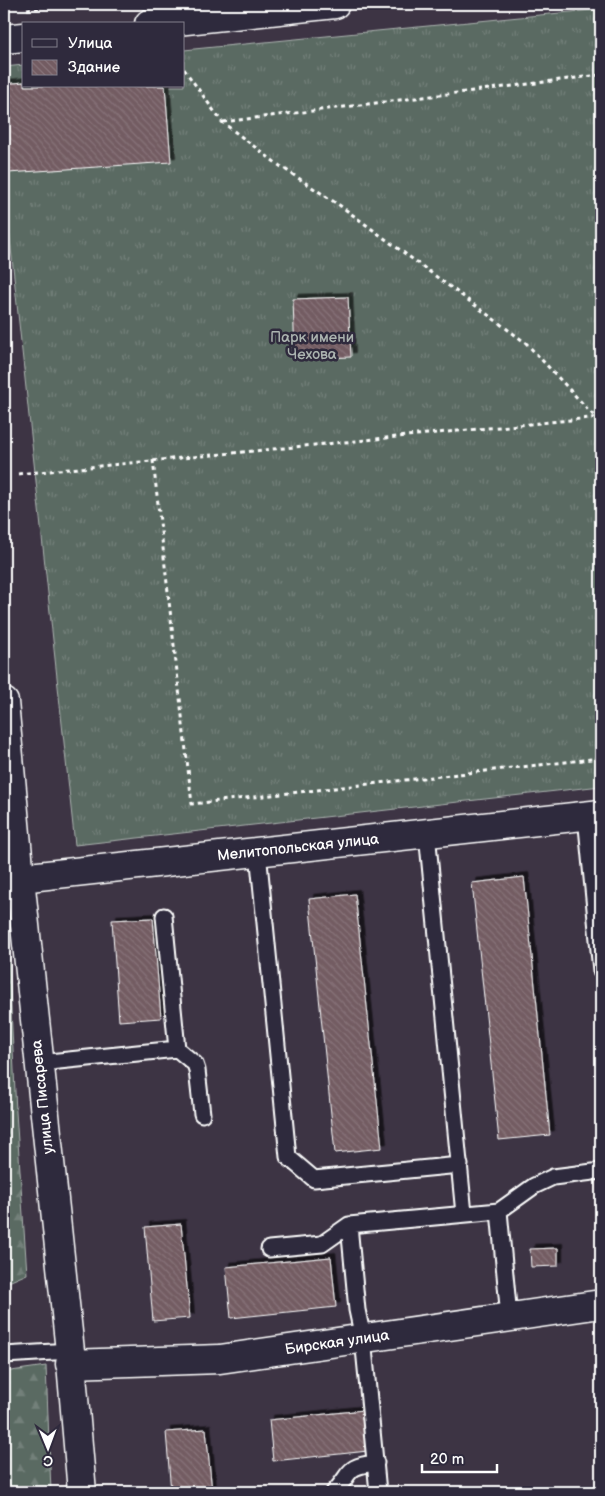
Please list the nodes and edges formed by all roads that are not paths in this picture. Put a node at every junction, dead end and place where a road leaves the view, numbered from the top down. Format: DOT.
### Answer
graph roads {
  1 [pos="335,4"];
  2 [pos="200,11"];
  3 [pos="157,22"];
  4 [pos="22,37"];
  5 [pos="4,39"];
  6 [pos="4,702"];
  7 [pos="594,815"];
  8 [pos="427,833"];
  9 [pos="258,852"];
  10 [pos="12,887"];
  11 [pos="164,916"];
  12 [pos="601,971"];
  13 [pos="177,1049"];
  14 [pos="39,1063"];
  15 [pos="202,1114"];
  16 [pos="460,1165"];
  17 [pos="601,1171"];
  18 [pos="499,1211"];
  19 [pos="464,1214"];
  20 [pos="349,1225"];
  21 [pos="269,1249"];
  22 [pos="601,1304"];
  23 [pos="510,1317"];
  24 [pos="363,1338"];
  25 [pos="4,1355"];
  26 [pos="70,1357"];
  27 [pos="376,1463"];
  28 [pos="82,1492"];
  29 [pos="334,1492"];
  30 [pos="378,1492"];
  1 -- 2 [label="street"];
  2 -- 3 [label="street"];
  4 -- 5 [label="street"];
  6 -- 10 [label="street, улица Писарева"];
  7 -- 8 [label="street, Мелитопольская улица"];
  7 -- 12 [label="lane"];
  8 -- 9 [label="street, Мелитопольская улица"];
  8 -- 16 [label="lane"];
  9 -- 10 [label="street, Мелитопольская улица"];
  9 -- 16 [label="lane"];
  10 -- 14 [label="street, улица Писарева"];
  11 -- 13 [label="lane"];
  13 -- 14 [label="lane"];
  13 -- 15 [label="lane"];
  14 -- 26 [label="street, улица Писарева"];
  16 -- 19 [label="lane"];
  17 -- 18 [label="lane"];
  18 -- 19 [label="lane"];
  18 -- 23 [label="lane"];
  19 -- 20 [label="lane"];
  20 -- 21 [label="lane"];
  20 -- 24 [label="lane"];
  22 -- 23 [label="street, Бирская улица"];
  23 -- 24 [label="street, Бирская улица"];
  24 -- 26 [label="street, Бирская улица"];
  24 -- 27 [label="lane"];
  25 -- 26 [label="lane"];
  26 -- 28 [label="street, улица Писарева"];
  27 -- 29 [label="lane"];
  27 -- 30 [label="lane"];
}
